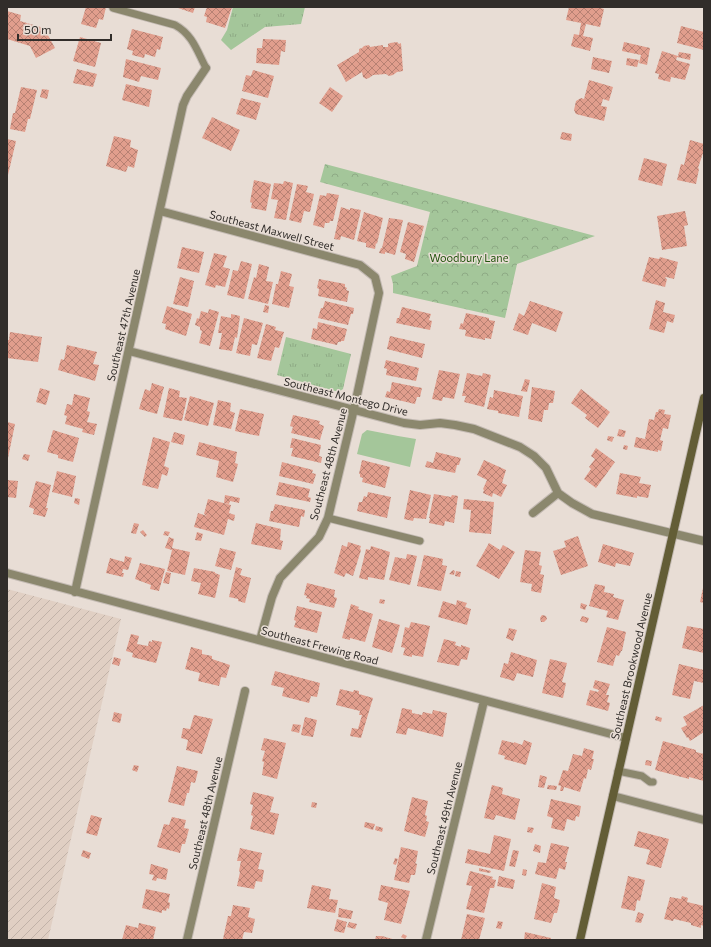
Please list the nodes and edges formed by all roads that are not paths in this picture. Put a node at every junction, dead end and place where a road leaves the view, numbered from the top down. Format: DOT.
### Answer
graph roads {
  1 [pos="113,8"];
  2 [pos="206,68"];
  3 [pos="160,211"];
  4 [pos="375,277"];
  5 [pos="129,351"];
  6 [pos="704,398"];
  7 [pos="354,409"];
  8 [pos="558,493"];
  9 [pos="533,513"];
  10 [pos="328,518"];
  11 [pos="673,533"];
  12 [pos="420,541"];
  13 [pos="704,541"];
  14 [pos="7,574"];
  15 [pos="75,592"];
  16 [pos="260,640"];
  17 [pos="245,691"];
  18 [pos="484,701"];
  19 [pos="626,738"];
  20 [pos="618,771"];
  21 [pos="653,782"];
  22 [pos="613,796"];
  23 [pos="704,820"];
  24 [pos="187,940"];
  25 [pos="426,940"];
  26 [pos="580,940"];
  1 -- 2 [label="lane"];
  2 -- 3 [label="street, Southeast 47th Avenue"];
  3 -- 4 [label="street, Southeast Maxwell Street"];
  3 -- 5 [label="street, Southeast 47th Avenue"];
  4 -- 7 [label="street, Southeast 48th Avenue"];
  5 -- 7 [label="street, Southeast Montego Drive"];
  5 -- 15 [label="street, Southeast 47th Avenue"];
  6 -- 11 [label="main road, Southeast Brookwood Avenue"];
  7 -- 8 [label="street, Southeast Montego Drive"];
  7 -- 10 [label="street, Southeast 48th Avenue"];
  8 -- 9 [label="street"];
  8 -- 11 [label="street, Southeast Montego Drive"];
  10 -- 12 [label="lane"];
  10 -- 16 [label="street, Southeast 48th Avenue"];
  11 -- 13 [label="street, Southeast Montego Drive"];
  11 -- 19 [label="main road, Southeast Brookwood Avenue"];
  14 -- 15 [label="street, Southeast Frewing Road"];
  15 -- 16 [label="street, Southeast Frewing Road"];
  16 -- 18 [label="street, Southeast Frewing Road"];
  17 -- 24 [label="street, Southeast 48th Avenue"];
  18 -- 19 [label="street, Southeast Frewing Road"];
  18 -- 25 [label="street, Southeast 49th Avenue"];
  19 -- 20 [label="main road, Southeast Brookwood Avenue"];
  20 -- 21 [label="lane"];
  20 -- 22 [label="main road, Southeast Brookwood Avenue"];
  22 -- 23 [label="street"];
  22 -- 26 [label="main road, Southeast Brookwood Avenue"];
}
